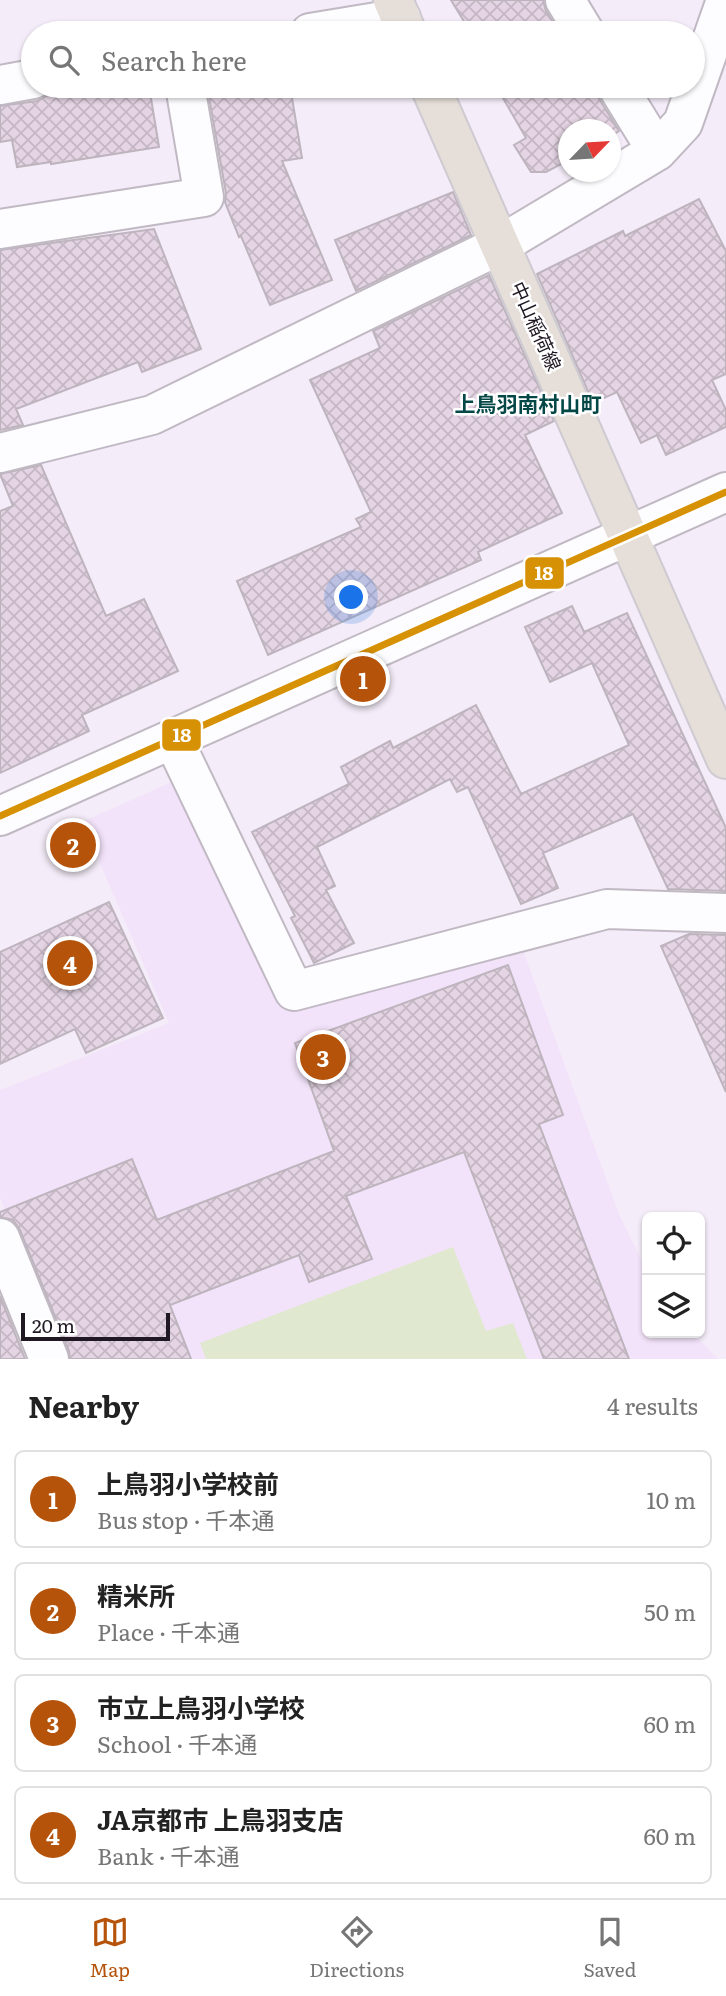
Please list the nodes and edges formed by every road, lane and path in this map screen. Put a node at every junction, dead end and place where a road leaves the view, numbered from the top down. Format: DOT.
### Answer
graph roads {
  1 [pos="565,0"];
  2 [pos="726,0"];
  3 [pos="400,17"];
  4 [pos="378,21"];
  5 [pos="578,21"];
  6 [pos="705,60"];
  7 [pos="21,81"];
  8 [pos="0,85"];
  9 [pos="187,98"];
  10 [pos="435,98"];
  11 [pos="624,98"];
  12 [pos="692,98"];
  13 [pos="657,151"];
  14 [pos="0,229"];
  15 [pos="500,245"];
  16 [pos="0,453"];
  17 [pos="726,492"];
  18 [pos="628,536"];
  19 [pos="173,738"];
  20 [pos="726,759"];
  21 [pos="0,816"];
  22 [pos="726,913"];
  23 [pos="0,1238"];
  24 [pos="49,1359"];
  1 -- 5 [label="street"];
  2 -- 6 [label="street"];
  3 -- 4 [label="street"];
  7 -- 8 [label="street"];
  9 -- 14 [label="street"];
  10 -- 15 [label="main road, 中山稲荷線"];
  11 -- 13 [label="street"];
  12 -- 13 [label="street"];
  13 -- 15 [label="street"];
  15 -- 16 [label="street"];
  15 -- 18 [label="main road, 中山稲荷線"];
  17 -- 18 [label="street"];
  18 -- 19 [label="street"];
  18 -- 20 [label="main road, 中山稲荷線"];
  19 -- 21 [label="street"];
  19 -- 22 [label="street"];
  23 -- 24 [label="street"];
}
